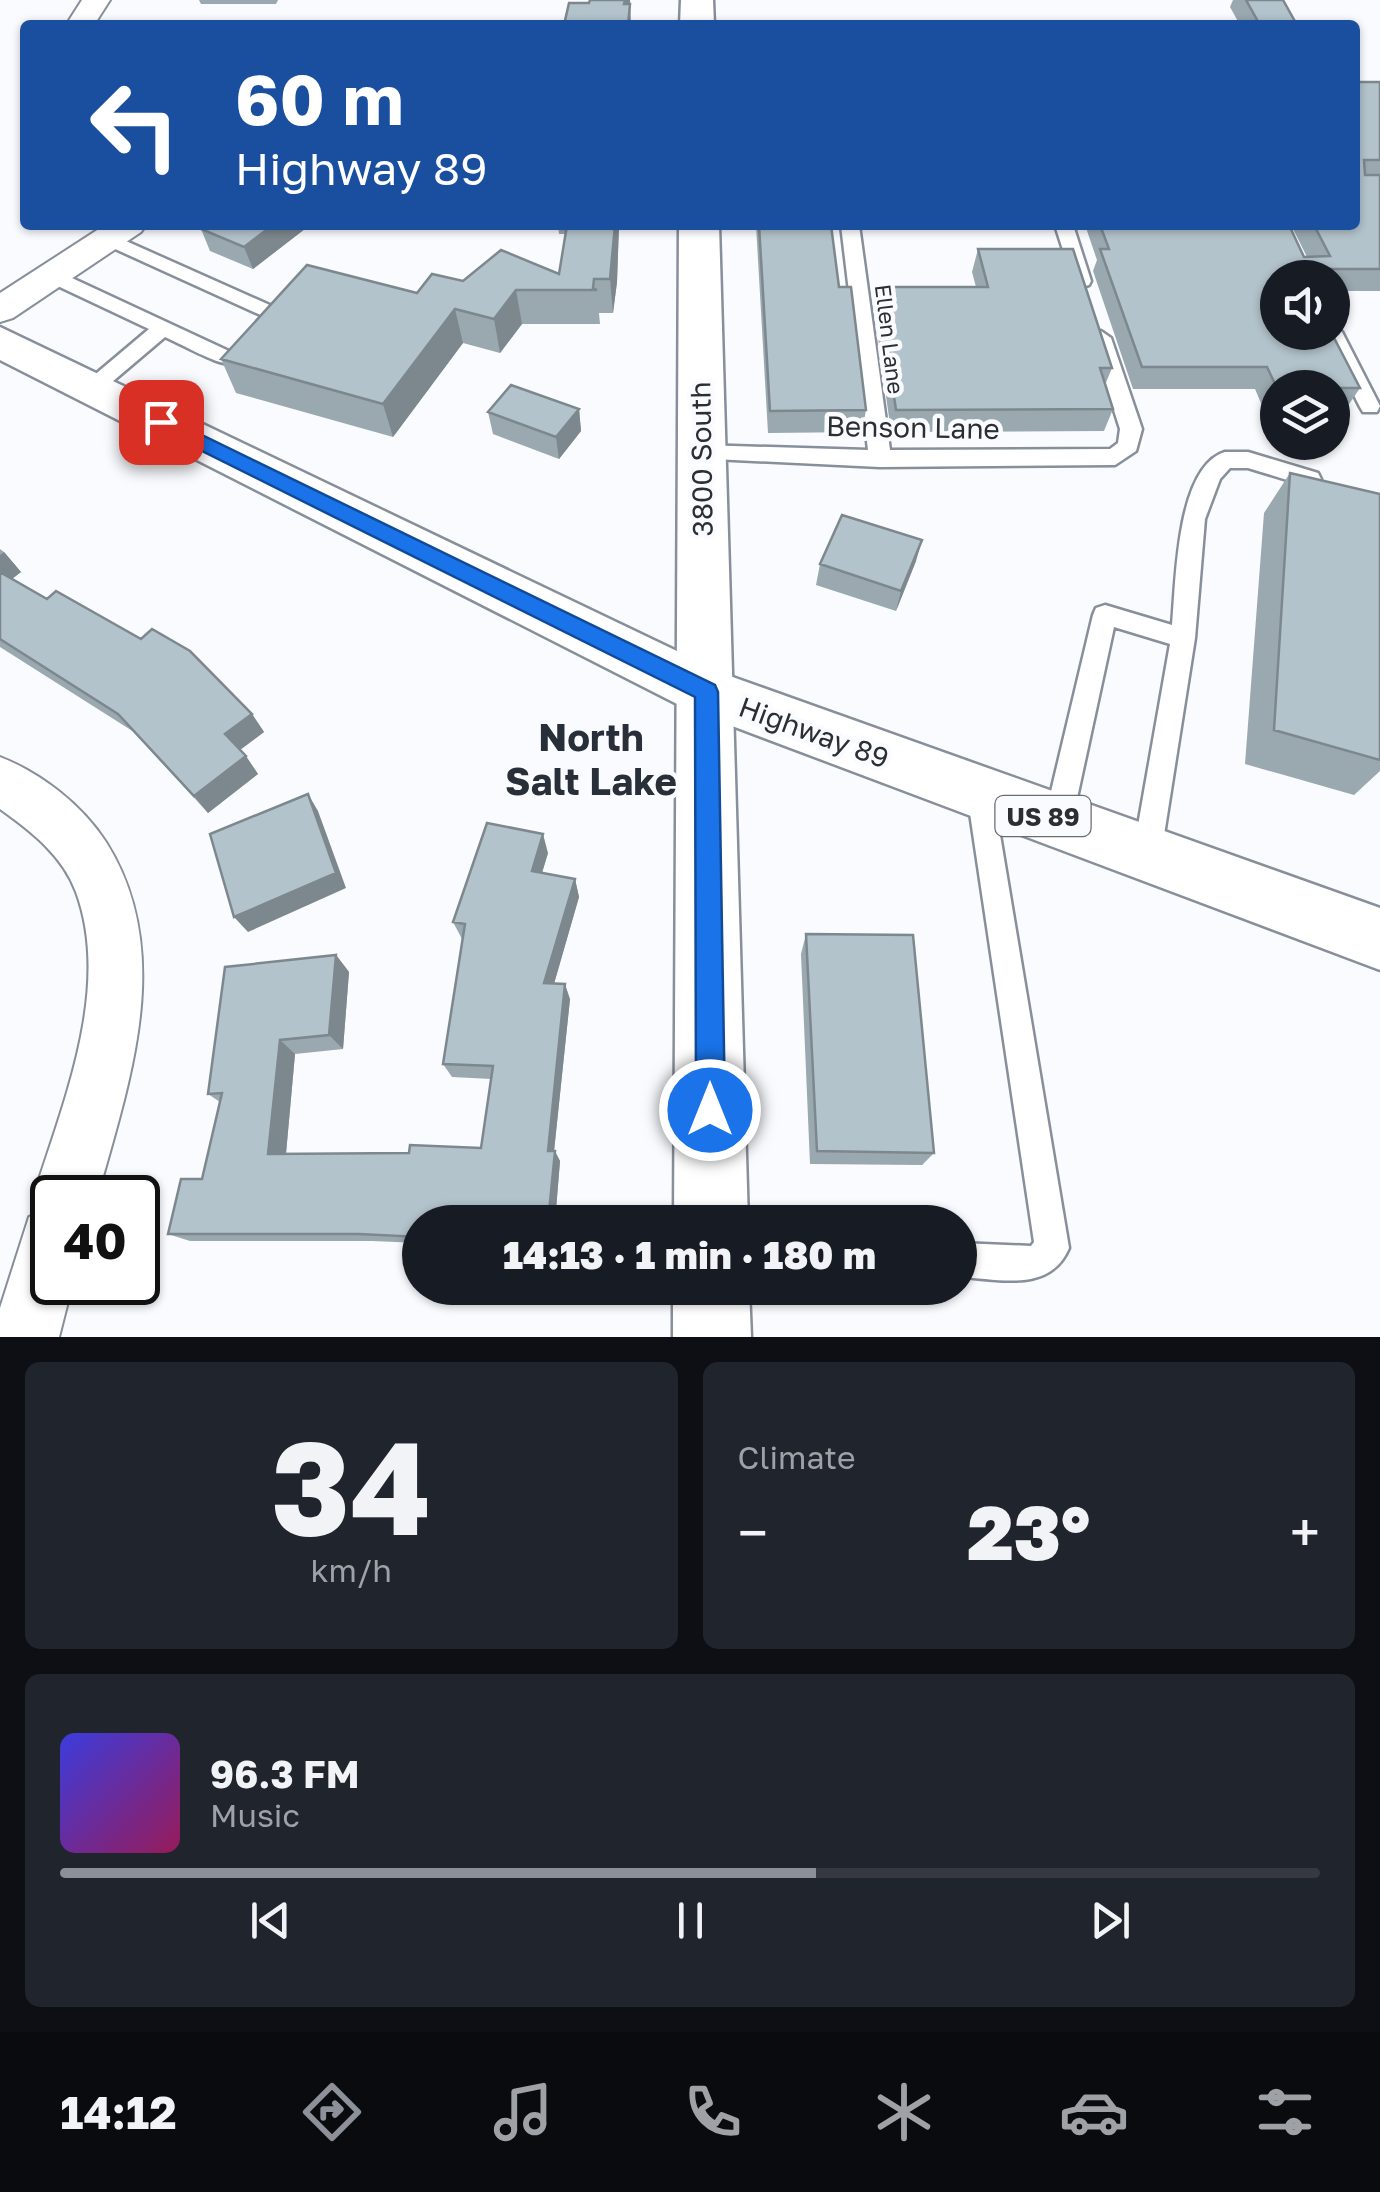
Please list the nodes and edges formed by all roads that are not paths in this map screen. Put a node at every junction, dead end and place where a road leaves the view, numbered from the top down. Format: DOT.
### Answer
graph roads {
  1 [pos="699,230"];
  2 [pos="851,230"];
  3 [pos="1066,230"];
  4 [pos="118,232"];
  5 [pos="52,276"];
  6 [pos="0,310"];
  7 [pos="163,328"];
  8 [pos="0,342"];
  9 [pos="1341,350"];
  10 [pos="92,388"];
  11 [pos="1370,407"];
  12 [pos="701,453"];
  13 [pos="880,459"];
  14 [pos="1310,479"];
  15 [pos="1184,638"];
  16 [pos="707,692"];
  17 [pos="0,780"];
  18 [pos="980,794"];
  19 [pos="1058,821"];
  20 [pos="1147,854"];
  21 [pos="1380,939"];
  22 [pos="71,1175"];
  23 [pos="711,1205"];
  24 [pos="977,1261"];
  25 [pos="34,1305"];
  26 [pos="711,1305"];
  27 [pos="25,1337"];
  28 [pos="712,1337"];
  1 -- 12 [label="main road, 3800 South"];
  2 -- 13 [label="lane, Ellen Lane"];
  3 -- 13 [label="lane, Benson Lane"];
  4 -- 5 [label="street"];
  4 -- 7 [label="lane"];
  5 -- 6 [label="street"];
  5 -- 7 [label="lane"];
  7 -- 10 [label="lane"];
  8 -- 10 [label="main road, Highway 89 / US 89"];
  9 -- 11 [label="lane"];
  10 -- 16 [label="main road, Highway 89 / US 89"];
  12 -- 13 [label="lane, Benson Lane"];
  12 -- 16 [label="main road, 3800 South"];
  14 -- 15 [label="lane"];
  15 -- 19 [label="lane"];
  15 -- 20 [label="lane"];
  16 -- 18 [label="main road, Highway 89 / US 89"];
  16 -- 23 [label="main road, 3800 South"];
  17 -- 22 [label="street"];
  18 -- 19 [label="main road, Highway 89 / US 89"];
  18 -- 24 [label="lane"];
  19 -- 20 [label="main road, Highway 89 / US 89"];
  20 -- 21 [label="main road, Highway 89 / US 89"];
  25 -- 27 [label="street"];
  26 -- 28 [label="main road"];
}
